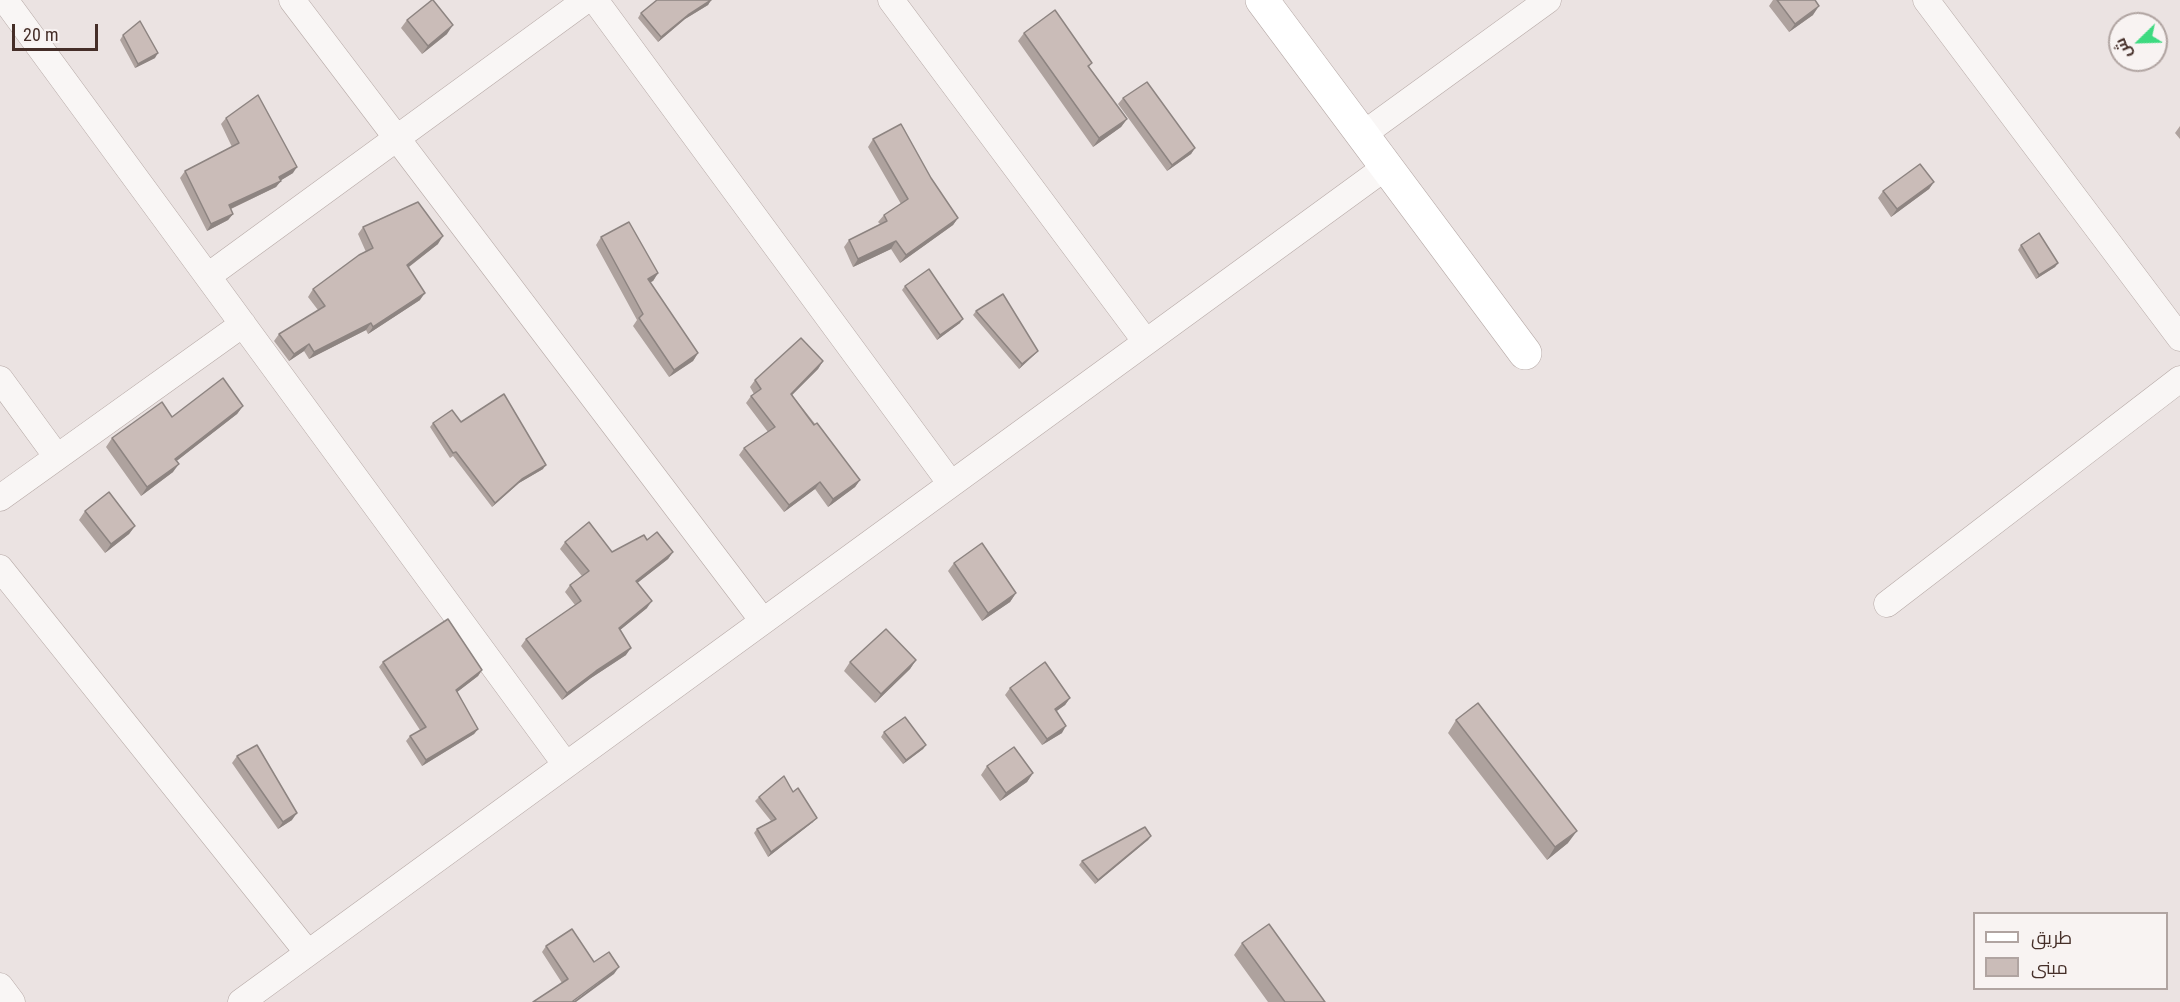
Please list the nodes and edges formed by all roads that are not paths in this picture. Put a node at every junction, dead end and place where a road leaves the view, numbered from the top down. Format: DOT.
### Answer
graph roads {
  1 [pos="5,0"];
  2 [pos="292,0"];
  3 [pos="586,0"];
  4 [pos="595,0"];
  5 [pos="891,0"];
  6 [pos="1262,0"];
  7 [pos="1548,0"];
  8 [pos="1926,0"];
  9 [pos="1362,135"];
  10 [pos="397,139"];
  11 [pos="1386,167"];
  12 [pos="208,276"];
  13 [pos="243,324"];
  14 [pos="2180,338"];
  15 [pos="1146,342"];
  16 [pos="1525,353"];
  17 [pos="0,378"];
  18 [pos="2180,379"];
  19 [pos="57,457"];
  20 [pos="951,484"];
  21 [pos="0,498"];
  22 [pos="0,568"];
  23 [pos="1887,604"];
  24 [pos="763,621"];
  25 [pos="566,765"];
  26 [pos="308,953"];
  27 [pos="0,986"];
  28 [pos="12,1002"];
  29 [pos="241,1002"];
  1 -- 12 [label="street"];
  2 -- 10 [label="street"];
  3 -- 10 [label="street"];
  4 -- 20 [label="street"];
  5 -- 15 [label="street"];
  6 -- 9 [label="street"];
  7 -- 9 [label="street"];
  8 -- 14 [label="street"];
  9 -- 11 [label="street"];
  10 -- 12 [label="street"];
  10 -- 24 [label="street"];
  11 -- 15 [label="street"];
  11 -- 16 [label="street"];
  12 -- 13 [label="street"];
  13 -- 19 [label="street"];
  13 -- 25 [label="street"];
  15 -- 20 [label="street"];
  17 -- 19 [label="street"];
  18 -- 23 [label="street"];
  19 -- 21 [label="street"];
  20 -- 24 [label="street"];
  22 -- 26 [label="street"];
  24 -- 25 [label="street"];
  25 -- 26 [label="street"];
  26 -- 29 [label="street"];
  27 -- 28 [label="street"];
}
